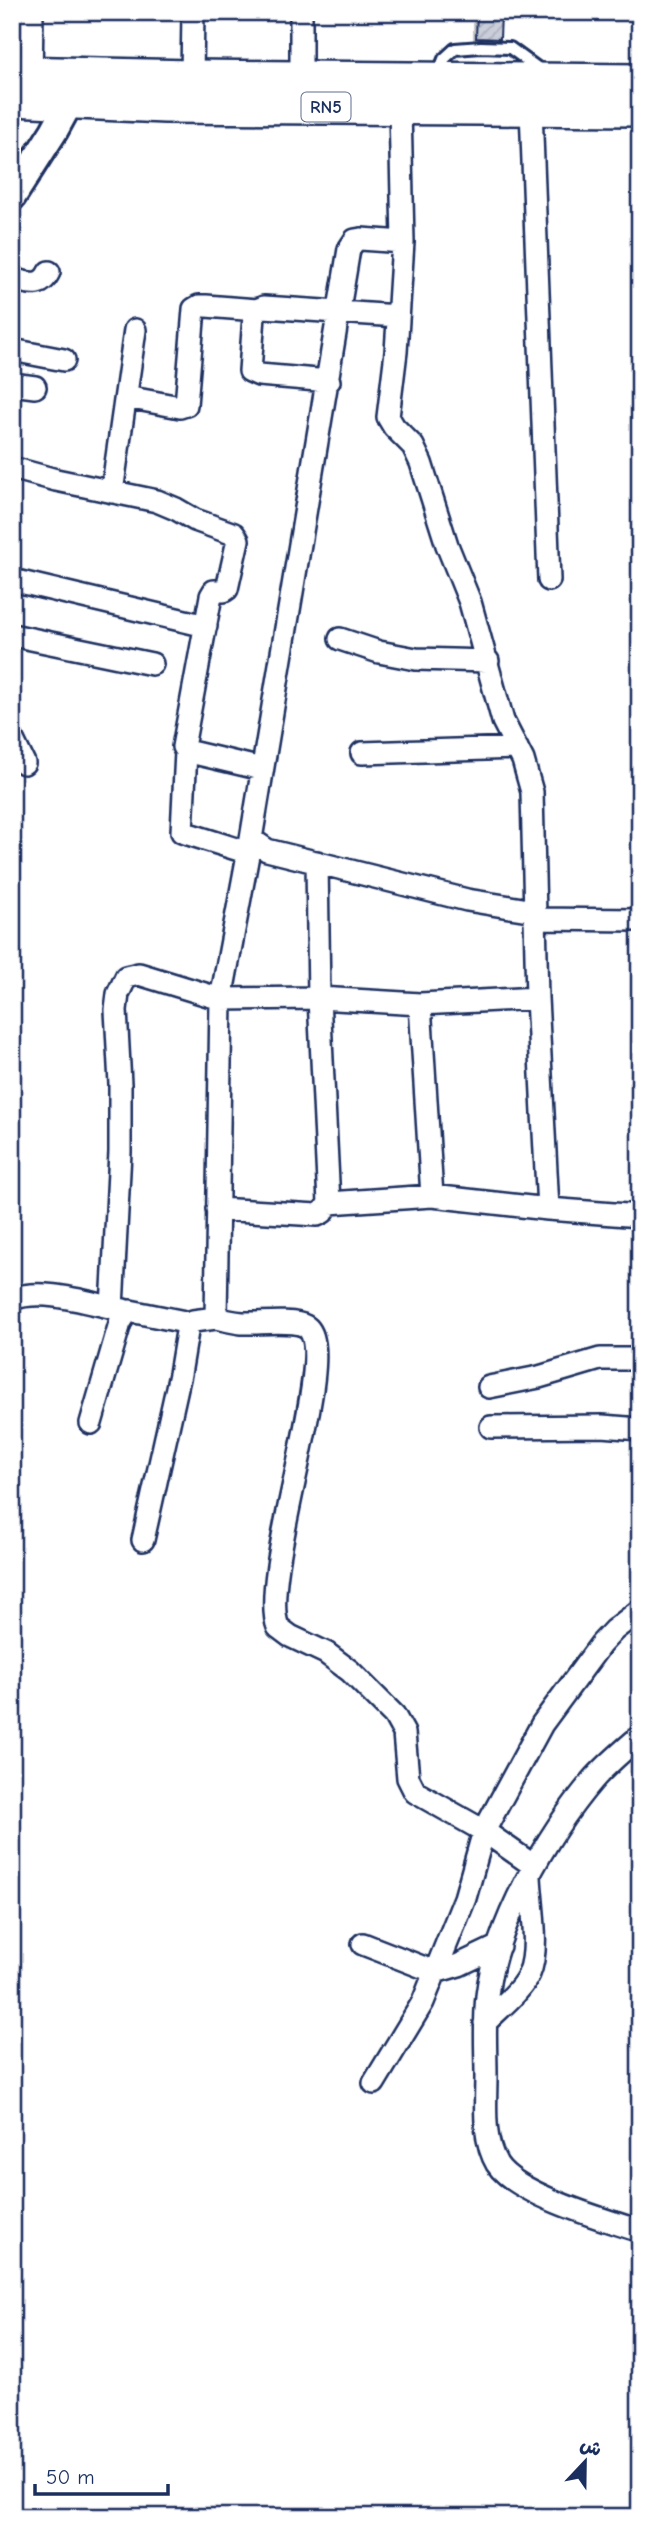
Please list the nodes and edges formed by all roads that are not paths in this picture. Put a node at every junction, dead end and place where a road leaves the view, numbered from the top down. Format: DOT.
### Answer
graph roads {
  1 [pos="32,12"];
  2 [pos="193,12"];
  3 [pos="301,12"];
  4 [pos="192,78"];
  5 [pos="640,81"];
  6 [pos="22,86"];
  7 [pos="78,88"];
  8 [pos="301,93"];
  9 [pos="436,94"];
  10 [pos="560,94"];
  11 [pos="400,108"];
  12 [pos="531,109"];
  13 [pos="640,109"];
  14 [pos="12,197"];
  15 [pos="403,242"];
  16 [pos="49,272"];
  17 [pos="12,279"];
  18 [pos="257,310"];
  19 [pos="339,313"];
  20 [pos="398,316"];
  21 [pos="135,330"];
  22 [pos="12,350"];
  23 [pos="65,360"];
  24 [pos="329,381"];
  25 [pos="12,384"];
  26 [pos="34,387"];
  27 [pos="125,397"];
  28 [pos="12,468"];
  29 [pos="112,492"];
  30 [pos="12,580"];
  31 [pos="549,580"];
  32 [pos="206,626"];
  33 [pos="12,635"];
  34 [pos="340,639"];
  35 [pos="488,661"];
  36 [pos="152,664"];
  37 [pos="12,738"];
  38 [pos="517,748"];
  39 [pos="186,751"];
  40 [pos="362,753"];
  41 [pos="24,763"];
  42 [pos="262,769"];
  43 [pos="250,846"];
  44 [pos="317,862"];
  45 [pos="535,915"];
  46 [pos="640,920"];
  47 [pos="319,998"];
  48 [pos="537,998"];
  49 [pos="221,999"];
  50 [pos="420,1004"];
  51 [pos="432,1196"];
  52 [pos="329,1203"];
  53 [pos="218,1209"];
  54 [pos="548,1209"];
  55 [pos="640,1216"];
  56 [pos="12,1299"];
  57 [pos="121,1309"];
  58 [pos="216,1318"];
  59 [pos="190,1323"];
  60 [pos="640,1359"];
  61 [pos="489,1387"];
  62 [pos="91,1423"];
  63 [pos="491,1427"];
  64 [pos="640,1429"];
  65 [pos="143,1540"];
  66 [pos="640,1610"];
  67 [pos="640,1736"];
  68 [pos="484,1832"];
  69 [pos="532,1870"];
  70 [pos="363,1944"];
  71 [pos="499,1946"];
  72 [pos="435,1972"];
  73 [pos="485,2023"];
  74 [pos="374,2083"];
  75 [pos="640,2231"];
  1 -- 6 [label="street"];
  2 -- 4 [label="street"];
  3 -- 8 [label="street"];
  4 -- 7 [label="main road, RN5"];
  4 -- 8 [label="main road, RN5"];
  5 -- 10 [label="main road, RN5"];
  6 -- 7 [label="main road, RN5"];
  7 -- 8 [label="main road, RN5"];
  7 -- 14 [label="street"];
  8 -- 9 [label="main road, RN5"];
  8 -- 11 [label="main road, RN5"];
  9 -- 10 [label="main road, RN5"];
  9 -- 11 [label="main road, RN5"];
  9 -- 12 [label="main road, RN5"];
  10 -- 12 [label="main road, RN5"];
  10 -- 13 [label="main road, RN5"];
  11 -- 15 [label="street"];
  12 -- 31 [label="street"];
  15 -- 19 [label="street"];
  15 -- 20 [label="street"];
  16 -- 17 [label="street"];
  18 -- 19 [label="street"];
  18 -- 24 [label="street"];
  18 -- 27 [label="street"];
  19 -- 20 [label="street"];
  19 -- 24 [label="street"];
  20 -- 35 [label="street"];
  21 -- 27 [label="street"];
  22 -- 23 [label="street"];
  24 -- 42 [label="street"];
  25 -- 26 [label="street"];
  27 -- 29 [label="street"];
  28 -- 29 [label="street"];
  29 -- 32 [label="street"];
  30 -- 32 [label="street"];
  32 -- 39 [label="street"];
  33 -- 36 [label="street"];
  34 -- 35 [label="street"];
  35 -- 38 [label="street"];
  37 -- 41 [label="street"];
  38 -- 40 [label="street"];
  38 -- 45 [label="street"];
  39 -- 42 [label="street"];
  39 -- 43 [label="street"];
  42 -- 43 [label="street"];
  43 -- 44 [label="street"];
  43 -- 49 [label="street"];
  44 -- 45 [label="street"];
  44 -- 47 [label="street"];
  45 -- 46 [label="street"];
  45 -- 48 [label="street"];
  47 -- 49 [label="street"];
  47 -- 50 [label="street"];
  47 -- 52 [label="street"];
  48 -- 50 [label="street"];
  48 -- 54 [label="street"];
  49 -- 53 [label="street"];
  49 -- 57 [label="street"];
  50 -- 51 [label="street"];
  51 -- 52 [label="street"];
  51 -- 54 [label="street"];
  52 -- 53 [label="street"];
  53 -- 58 [label="street"];
  54 -- 55 [label="street"];
  56 -- 57 [label="street"];
  57 -- 59 [label="street"];
  57 -- 62 [label="street"];
  58 -- 59 [label="street"];
  58 -- 68 [label="street"];
  59 -- 65 [label="street"];
  60 -- 61 [label="street"];
  63 -- 64 [label="street"];
  66 -- 68 [label="street"];
  67 -- 69 [label="street"];
  68 -- 69 [label="street"];
  68 -- 72 [label="street"];
  69 -- 71 [label="street"];
  69 -- 73 [label="street"];
  70 -- 72 [label="street"];
  71 -- 72 [label="street"];
  71 -- 73 [label="street"];
  72 -- 74 [label="street"];
  73 -- 75 [label="street"];
}
